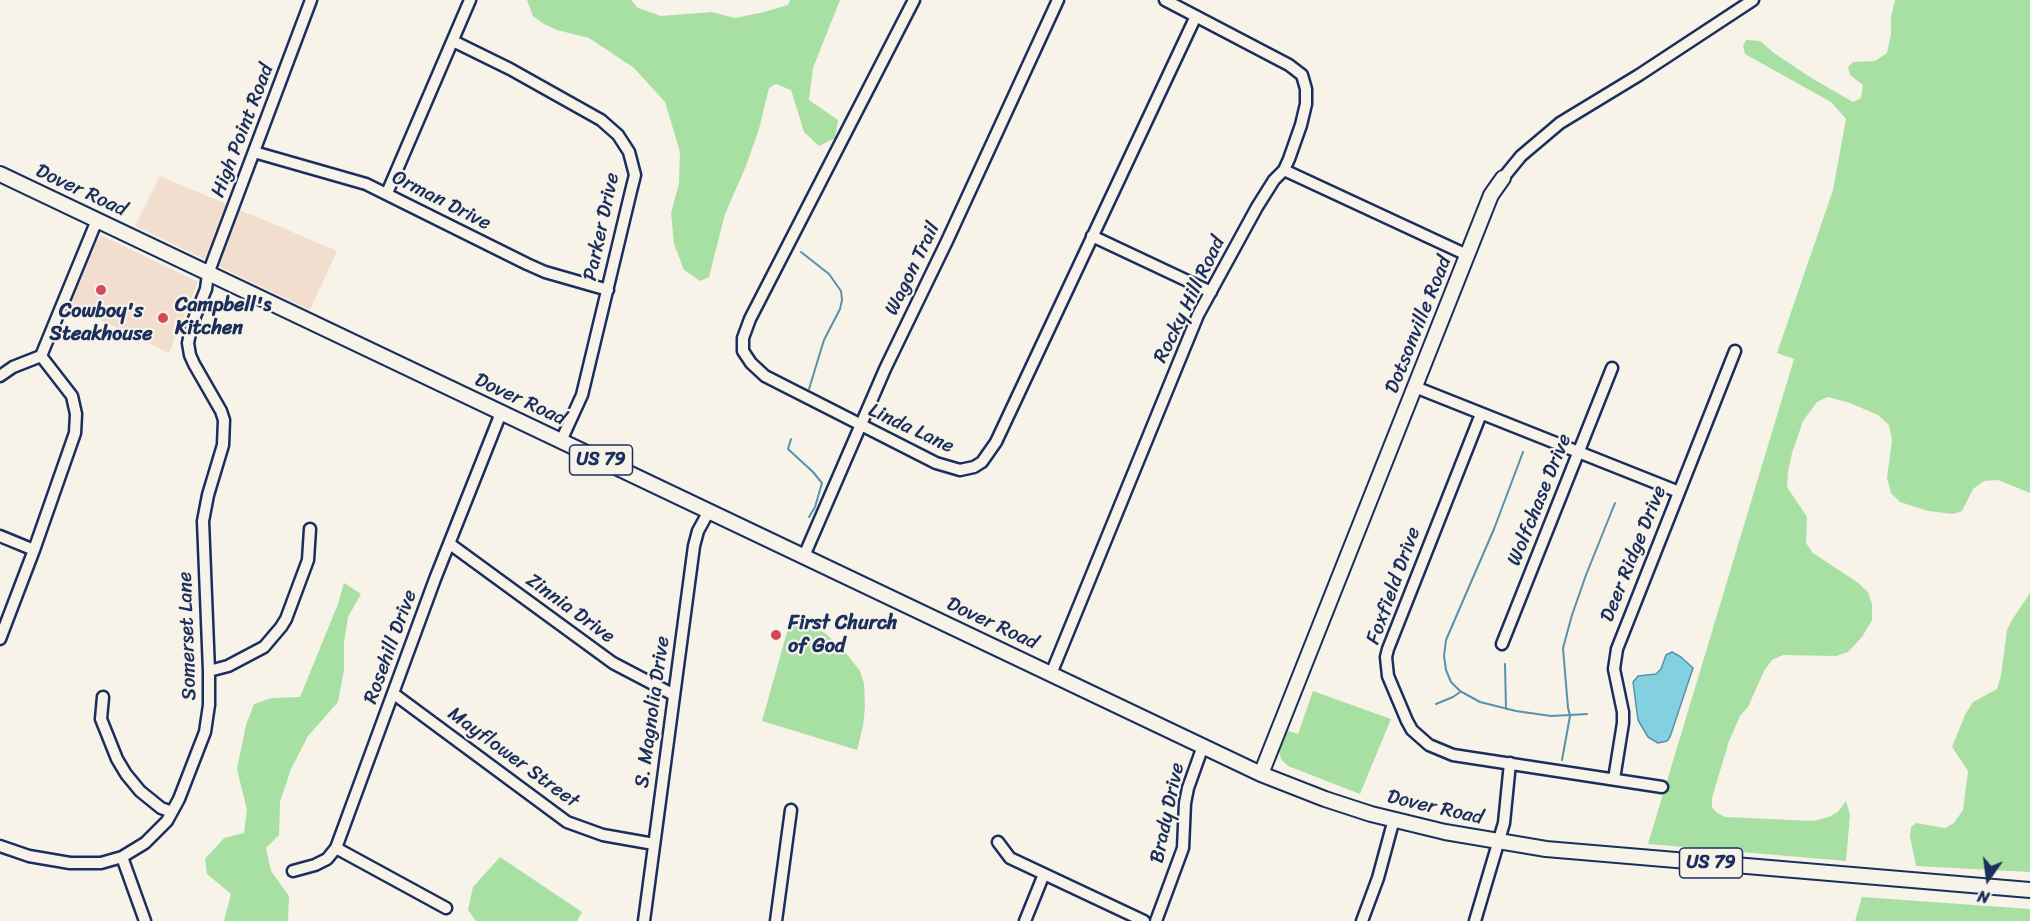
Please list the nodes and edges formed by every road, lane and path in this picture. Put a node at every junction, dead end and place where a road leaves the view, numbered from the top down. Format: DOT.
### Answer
graph roads {
  1 [pos="311,0"];
  2 [pos="470,0"];
  3 [pos="914,0"];
  4 [pos="1058,0"];
  5 [pos="1165,0"];
  6 [pos="1753,0"];
  7 [pos="1196,16"];
  8 [pos="453,41"];
  9 [pos="254,152"];
  10 [pos="1284,170"];
  11 [pos="0,174"];
  12 [pos="1503,178"];
  13 [pos="387,193"];
  14 [pos="97,220"];
  15 [pos="1092,236"];
  16 [pos="1467,255"];
  17 [pos="208,274"];
  18 [pos="608,290"];
  19 [pos="1211,292"];
  20 [pos="1735,351"];
  21 [pos="40,356"];
  22 [pos="1612,368"];
  23 [pos="0,376"];
  24 [pos="1415,387"];
  25 [pos="501,413"];
  26 [pos="1481,414"];
  27 [pos="861,425"];
  28 [pos="561,441"];
  29 [pos="1579,452"];
  30 [pos="1678,492"];
  31 [pos="709,511"];
  32 [pos="310,529"];
  33 [pos="0,536"];
  34 [pos="450,544"];
  35 [pos="34,550"];
  36 [pos="804,556"];
  37 [pos="0,639"];
  38 [pos="1503,644"];
  39 [pos="209,671"];
  40 [pos="1051,674"];
  41 [pos="394,694"];
  42 [pos="674,695"];
  43 [pos="103,697"];
  44 [pos="1203,746"];
  45 [pos="1510,763"];
  46 [pos="1261,774"];
  47 [pos="1614,779"];
  48 [pos="1662,787"];
  49 [pos="791,810"];
  50 [pos="172,812"];
  51 [pos="1394,819"];
  52 [pos="998,842"];
  53 [pos="1499,842"];
  54 [pos="654,844"];
  55 [pos="0,846"];
  56 [pos="336,848"];
  57 [pos="122,857"];
  58 [pos="293,871"];
  59 [pos="1044,874"];
  60 [pos="2030,890"];
  61 [pos="446,908"];
  62 [pos="145,921"];
  63 [pos="644,921"];
  64 [pos="776,921"];
  65 [pos="1025,921"];
  66 [pos="1144,921"];
  67 [pos="1156,921"];
  68 [pos="1362,921"];
  69 [pos="1475,921"];
  1 -- 9 [label="street, High Point Road"];
  2 -- 8 [label="street"];
  3 -- 27 [label="street, Linda Lane"];
  4 -- 27 [label="street, Wagon Trail"];
  5 -- 7 [label="street"];
  6 -- 12 [label="street, Dotsonville Road"];
  7 -- 10 [label="street, Rocky Hill Road"];
  7 -- 15 [label="street, Linda Lane"];
  8 -- 13 [label="street"];
  8 -- 18 [label="street, Parker Drive"];
  9 -- 13 [label="street, Orman Drive"];
  9 -- 17 [label="street, High Point Road"];
  10 -- 16 [label="street"];
  10 -- 19 [label="street, Rocky Hill Road"];
  11 -- 14 [label="main road, Dover Road / US 79"];
  12 -- 16 [label="main road, Dotsonville Road"];
  13 -- 18 [label="street, Orman Drive"];
  14 -- 17 [label="main road, Dover Road / US 79"];
  14 -- 21 [label="street"];
  15 -- 19 [label="street"];
  15 -- 27 [label="street, Linda Lane"];
  16 -- 24 [label="main road, Dotsonville Road"];
  17 -- 25 [label="main road, Dover Road / US 79"];
  17 -- 39 [label="street, Somerset Lane"];
  18 -- 28 [label="street, Parker Drive"];
  19 -- 40 [label="street, Rocky Hill Road"];
  20 -- 30 [label="street, Deer Ridge Drive"];
  21 -- 23 [label="street"];
  21 -- 35 [label="street"];
  22 -- 29 [label="street, Wolfchase Drive"];
  24 -- 26 [label="street"];
  24 -- 46 [label="main road, Dotsonville Road"];
  25 -- 28 [label="main road, Dover Road / US 79"];
  25 -- 34 [label="street, Rosehill Drive"];
  26 -- 29 [label="street"];
  26 -- 45 [label="street, Foxfield Drive"];
  27 -- 36 [label="street, Wagon Trail"];
  28 -- 31 [label="main road, Dover Road / US 79"];
  29 -- 30 [label="street"];
  29 -- 38 [label="street, Wolfchase Drive"];
  30 -- 47 [label="street, Deer Ridge Drive"];
  31 -- 36 [label="main road, Dover Road / US 79"];
  31 -- 42 [label="street, S. Magnolia Drive"];
  32 -- 39 [label="street"];
  33 -- 35 [label="street"];
  34 -- 41 [label="street, Rosehill Drive"];
  34 -- 42 [label="street, Zinnia Drive"];
  35 -- 37 [label="street"];
  36 -- 40 [label="main road, Dover Road / US 79"];
  39 -- 50 [label="street, Somerset Lane"];
  40 -- 44 [label="main road, Dover Road / US 79"];
  41 -- 54 [label="street, Mayflower Street"];
  41 -- 56 [label="street, Rosehill Drive"];
  42 -- 54 [label="street, S. Magnolia Drive"];
  43 -- 50 [label="street"];
  44 -- 46 [label="main road, Dover Road / US 79"];
  44 -- 67 [label="street, Brady Drive"];
  45 -- 47 [label="street, Foxfield Drive"];
  45 -- 53 [label="street"];
  46 -- 51 [label="main road, Dover Road / US 79"];
  47 -- 48 [label="street, Foxfield Drive"];
  49 -- 64 [label="street"];
  50 -- 57 [label="street, Somerset Lane"];
  51 -- 53 [label="main road, Dover Road / US 79"];
  51 -- 68 [label="street"];
  52 -- 59 [label="street"];
  53 -- 60 [label="main road, Dover Road / US 79"];
  53 -- 69 [label="street"];
  54 -- 63 [label="street, S. Magnolia Drive"];
  55 -- 57 [label="street, Somerset Lane"];
  56 -- 58 [label="street"];
  56 -- 61 [label="street"];
  57 -- 62 [label="street"];
  59 -- 65 [label="street"];
  59 -- 66 [label="street"];
}
